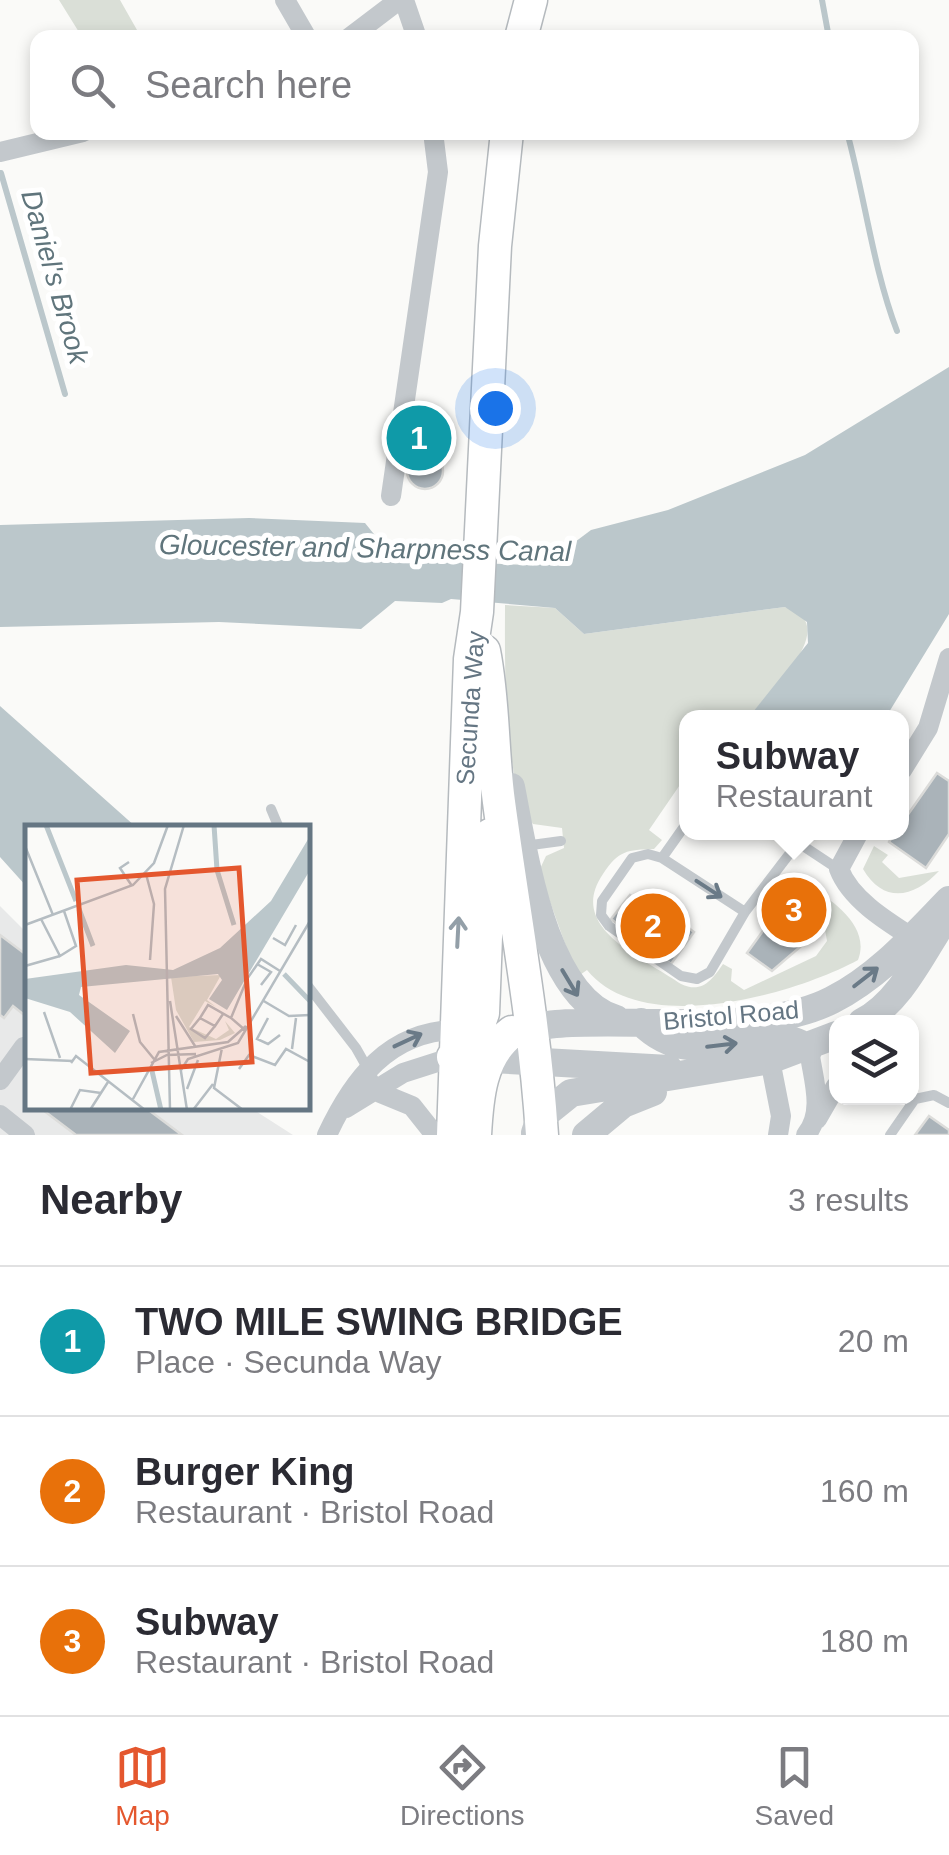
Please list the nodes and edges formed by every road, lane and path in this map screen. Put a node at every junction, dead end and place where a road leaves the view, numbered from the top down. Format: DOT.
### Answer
graph roads {
  1 [pos="285,0"];
  2 [pos="402,0"];
  3 [pos="531,0"];
  4 [pos="302,30"];
  5 [pos="360,30"];
  6 [pos="414,30"];
  7 [pos="523,30"];
  8 [pos="49,140"];
  9 [pos="434,140"];
  10 [pos="506,140"];
  11 [pos="0,152"];
  12 [pos="391,496"];
  13 [pos="477,612"];
  14 [pos="949,658"];
  15 [pos="492,687"];
  16 [pos="492,735"];
  17 [pos="909,759"];
  18 [pos="271,809"];
  19 [pos="278,825"];
  20 [pos="490,828"];
  21 [pos="679,834"];
  22 [pos="792,840"];
  23 [pos="855,840"];
  24 [pos="561,842"];
  25 [pos="797,844"];
  26 [pos="523,846"];
  27 [pos="662,858"];
  28 [pos="839,869"];
  29 [pos="949,900"];
  30 [pos="949,910"];
  31 [pos="744,912"];
  32 [pos="920,942"];
  33 [pos="310,989"];
  34 [pos="812,1008"];
  35 [pos="874,1015"];
  36 [pos="635,1023"];
  37 [pos="829,1038"];
  38 [pos="460,1040"];
  39 [pos="24,1047"];
  40 [pos="774,1048"];
  41 [pos="518,1049"];
  42 [pos="808,1049"];
  43 [pos="368,1067"];
  44 [pos="690,1074"];
  45 [pos="0,1080"];
  46 [pos="376,1088"];
  47 [pos="829,1098"];
  48 [pos="949,1102"];
  49 [pos="336,1114"];
  50 [pos="0,1115"];
  51 [pos="534,1131"];
  52 [pos="809,1131"];
  53 [pos="25,1135"];
  54 [pos="327,1135"];
  55 [pos="435,1135"];
  56 [pos="454,1135"];
  57 [pos="475,1135"];
  58 [pos="586,1135"];
  59 [pos="778,1135"];
  60 [pos="890,1135"];
  1 -- 4 [label="street"];
  2 -- 5 [label="street"];
  2 -- 6 [label="street"];
  3 -- 7 [label="main road"];
  8 -- 11 [label="street"];
  9 -- 12 [label="street"];
  10 -- 13 [label="main road"];
  13 -- 15 [label="main road, Secunda Way"];
  38 -- 13 [label="main road, Secunda Way, one-way"];
  14 -- 17 [label="street"];
  15 -- 16 [label="main road, Secunda Way"];
  15 -- 26 [label="street"];
  16 -- 20 [label="main road"];
  16 -- 41 [label="main road, Secunda Way"];
  18 -- 19 [label="lane"];
  20 -- 38 [label="main road"];
  20 -- 41 [label="main road"];
  21 -- 27 [label="lane"];
  22 -- 25 [label="lane"];
  23 -- 28 [label="street"];
  24 -- 26 [label="lane"];
  25 -- 28 [label="lane"];
  25 -- 31 [label="lane"];
  26 -- 36 [label="street, one-way"];
  27 -- 31 [label="lane, one-way"];
  27 -- 31 [label="lane"];
  28 -- 32 [label="street"];
  29 -- 32 [label="street, Bristol Road"];
  30 -- 32 [label="street, Bristol Road"];
  34 -- 32 [label="street, Bristol Road, one-way"];
  32 -- 35 [label="street, Bristol Road"];
  33 -- 43 [label="lane"];
  34 -- 36 [label="street, Bristol Road"];
  34 -- 40 [label="street"];
  36 -- 40 [label="street, one-way"];
  36 -- 41 [label="street, Bristol Road"];
  37 -- 42 [label="street, Bristol Road"];
  38 -- 41 [label="street"];
  43 -- 38 [label="street, one-way"];
  38 -- 46 [label="street"];
  38 -- 56 [label="main road"];
  39 -- 45 [label="street"];
  40 -- 42 [label="street, Bristol Road"];
  40 -- 44 [label="street, Bristol Road"];
  40 -- 59 [label="street"];
  41 -- 44 [label="street"];
  41 -- 51 [label="main road"];
  41 -- 57 [label="main road"];
  42 -- 52 [label="street"];
  43 -- 46 [label="lane"];
  43 -- 49 [label="street"];
  44 -- 51 [label="street"];
  44 -- 58 [label="street"];
  46 -- 49 [label="street"];
  46 -- 55 [label="street"];
  47 -- 52 [label="street"];
  48 -- 60 [label="lane"];
  49 -- 54 [label="street"];
  50 -- 53 [label="street"];
}
